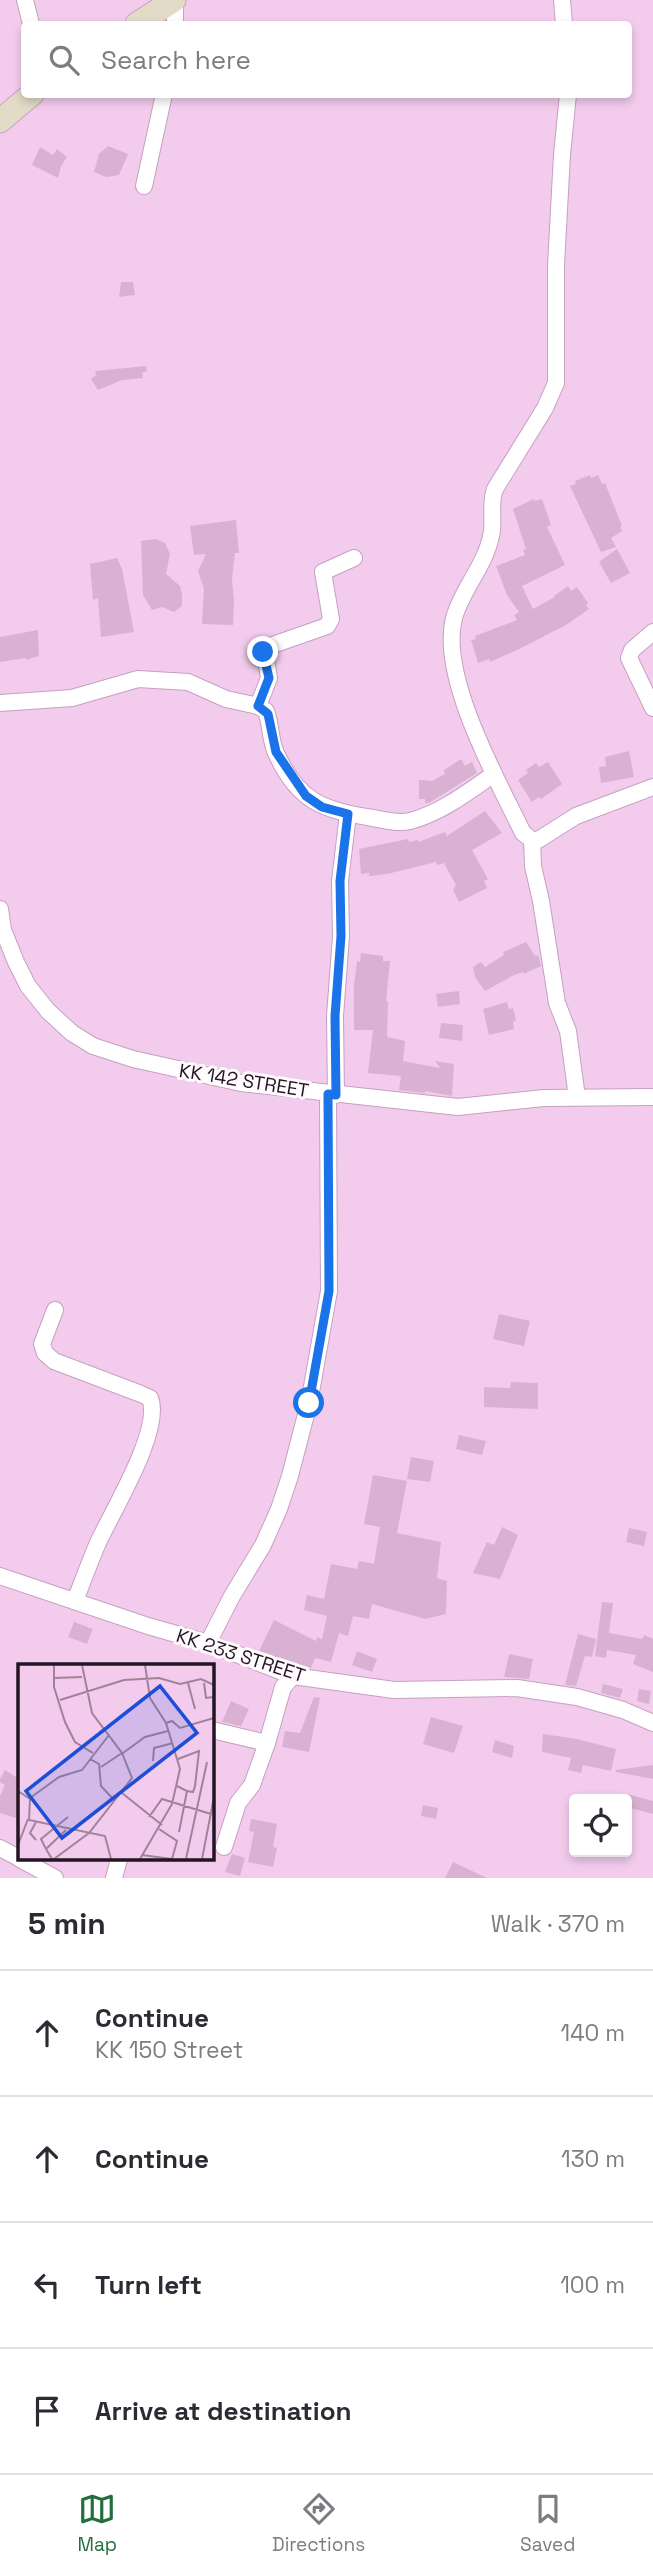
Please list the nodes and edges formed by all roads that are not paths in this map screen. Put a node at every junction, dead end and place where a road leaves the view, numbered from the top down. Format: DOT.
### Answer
graph roads {
  1 [pos="25,0"];
  2 [pos="175,0"];
  3 [pos="562,0"];
  4 [pos="30,21"];
  5 [pos="142,21"];
  6 [pos="175,21"];
  7 [pos="564,21"];
  8 [pos="28,98"];
  9 [pos="163,98"];
  10 [pos="568,98"];
  11 [pos="0,121"];
  12 [pos="144,186"];
  13 [pos="354,558"];
  14 [pos="653,632"];
  15 [pos="0,704"];
  16 [pos="258,706"];
  17 [pos="653,708"];
  18 [pos="494,774"];
  19 [pos="653,788"];
  20 [pos="348,814"];
  21 [pos="532,840"];
  22 [pos="0,909"];
  23 [pos="332,1094"];
  24 [pos="577,1097"];
  25 [pos="653,1097"];
  26 [pos="55,1310"];
  27 [pos="0,1576"];
  28 [pos="75,1601"];
  29 [pos="208,1643"];
  30 [pos="293,1676"];
  31 [pos="653,1723"];
  32 [pos="214,1731"];
  33 [pos="267,1744"];
  34 [pos="224,1847"];
  35 [pos="0,1848"];
  36 [pos="18,1857"];
  37 [pos="24,1860"];
  38 [pos="119,1860"];
  39 [pos="55,1878"];
  40 [pos="114,1878"];
  1 -- 4 [label="street"];
  2 -- 5 [label="main road"];
  2 -- 6 [label="street"];
  3 -- 7 [label="street"];
  8 -- 11 [label="main road"];
  9 -- 12 [label="street"];
  10 -- 18 [label="street"];
  13 -- 16 [label="street"];
  14 -- 17 [label="street"];
  15 -- 16 [label="street"];
  16 -- 20 [label="street"];
  18 -- 20 [label="street"];
  18 -- 21 [label="street"];
  19 -- 21 [label="street"];
  20 -- 23 [label="street"];
  21 -- 24 [label="street"];
  22 -- 23 [label="street, KK 142 STREET"];
  23 -- 24 [label="street, KK 142 STREET"];
  23 -- 29 [label="street"];
  24 -- 25 [label="street, KK 142 STREET"];
  26 -- 28 [label="street"];
  27 -- 28 [label="street, KK 233 STREET"];
  28 -- 29 [label="street, KK 233 STREET"];
  29 -- 30 [label="street, KK 233 STREET"];
  30 -- 31 [label="street, KK 233 STREET"];
  30 -- 33 [label="street"];
  32 -- 33 [label="street"];
  33 -- 34 [label="street"];
  35 -- 36 [label="street"];
  37 -- 39 [label="street"];
  38 -- 40 [label="street"];
}
